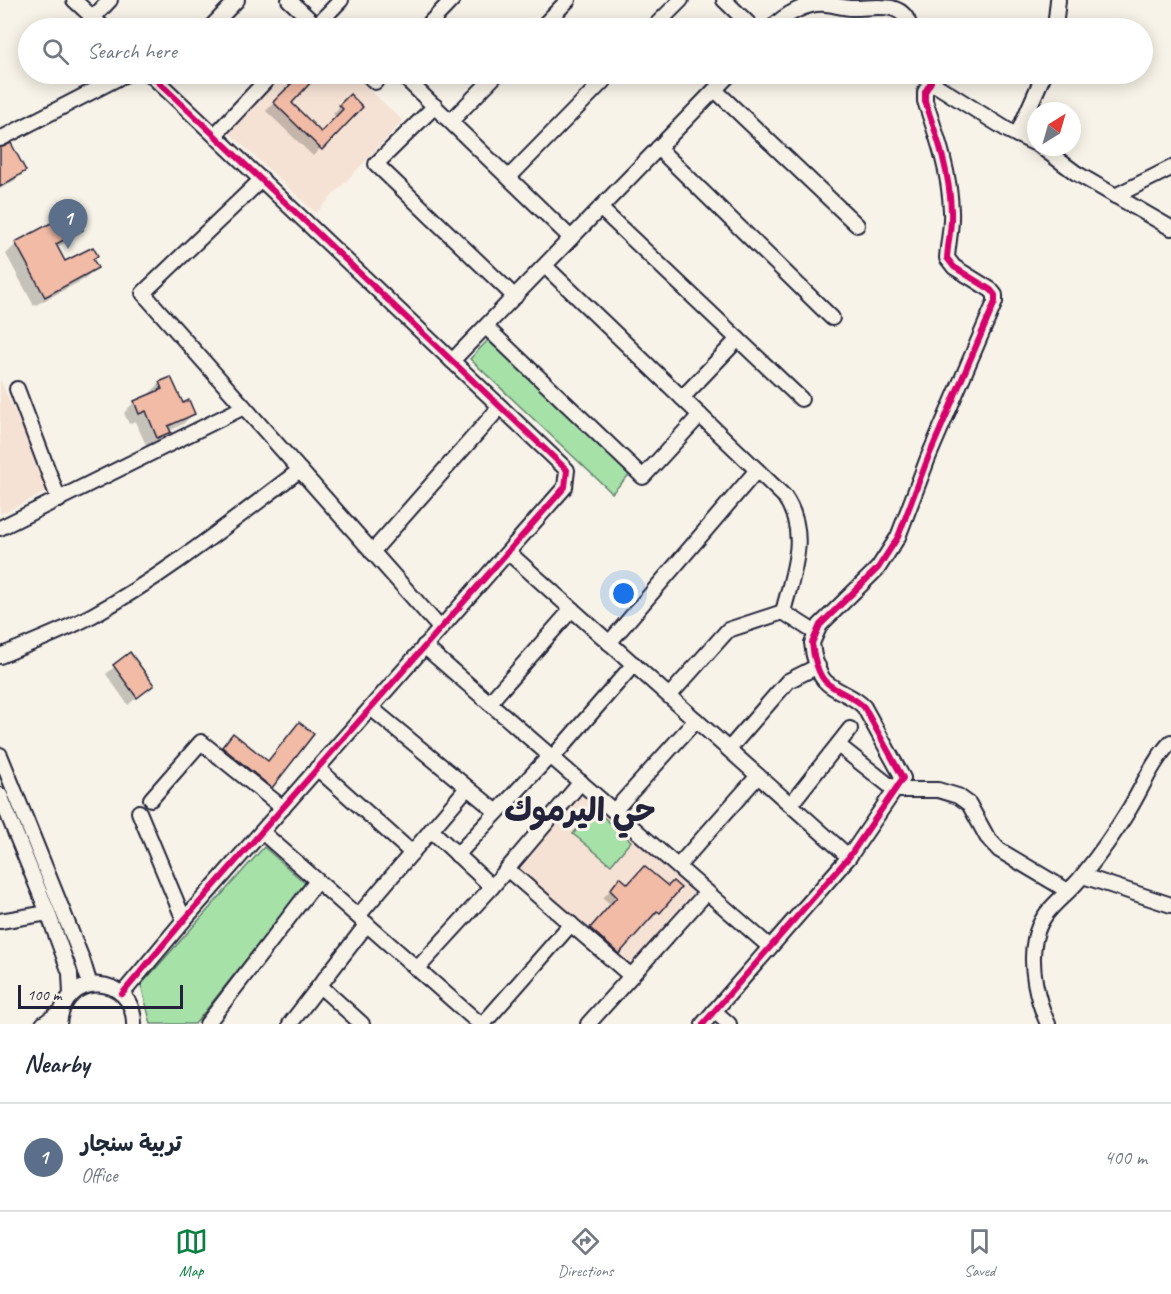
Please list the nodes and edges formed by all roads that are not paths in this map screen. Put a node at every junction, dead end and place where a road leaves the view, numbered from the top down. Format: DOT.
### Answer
graph roads {
  1 [pos="74,0"];
  2 [pos="110,0"];
  3 [pos="237,0"];
  4 [pos="289,0"];
  5 [pos="341,0"];
  6 [pos="452,0"];
  7 [pos="568,0"];
  8 [pos="681,0"];
  9 [pos="724,0"];
  10 [pos="1058,0"];
  11 [pos="93,18"];
  12 [pos="220,18"];
  13 [pos="307,18"];
  14 [pos="326,18"];
  15 [pos="435,18"];
  16 [pos="551,18"];
  17 [pos="663,18"];
  18 [pos="743,18"];
  19 [pos="785,18"];
  20 [pos="906,18"];
  21 [pos="1056,18"];
  22 [pos="107,84"];
  23 [pos="166,84"];
  24 [pos="262,84"];
  25 [pos="412,84"];
  26 [pos="487,84"];
  27 [pos="600,84"];
  28 [pos="721,84"];
  29 [pos="926,84"];
  30 [pos="936,84"];
  31 [pos="1040,84"];
  32 [pos="715,90"];
  33 [pos="435,106"];
  34 [pos="451,122"];
  35 [pos="214,135"];
  36 [pos="1017,135"];
  37 [pos="0,139"];
  38 [pos="1027,140"];
  39 [pos="658,148"];
  40 [pos="1053,156"];
  41 [pos="1171,168"];
  42 [pos="509,177"];
  43 [pos="262,179"];
  44 [pos="1115,196"];
  45 [pos="600,208"];
  46 [pos="857,225"];
  47 [pos="1171,228"];
  48 [pos="572,238"];
  49 [pos="544,266"];
  50 [pos="515,297"];
  51 [pos="832,318"];
  52 [pos="486,327"];
  53 [pos="738,339"];
  54 [pos="452,362"];
  55 [pos="17,389"];
  56 [pos="682,398"];
  57 [pos="801,399"];
  58 [pos="500,407"];
  59 [pos="244,408"];
  60 [pos="700,415"];
  61 [pos="300,470"];
  62 [pos="757,470"];
  63 [pos="59,500"];
  64 [pos="0,528"];
  65 [pos="372,552"];
  66 [pos="508,553"];
  67 [pos="572,609"];
  68 [pos="783,612"];
  69 [pos="440,628"];
  70 [pos="816,633"];
  71 [pos="609,643"];
  72 [pos="424,646"];
  73 [pos="0,656"];
  74 [pos="634,664"];
  75 [pos="818,666"];
  76 [pos="669,696"];
  77 [pos="490,702"];
  78 [pos="371,708"];
  79 [pos="696,720"];
  80 [pos="850,729"];
  81 [pos="1171,742"];
  82 [pos="838,745"];
  83 [pos="729,749"];
  84 [pos="0,755"];
  85 [pos="553,757"];
  86 [pos="317,768"];
  87 [pos="758,776"];
  88 [pos="581,782"];
  89 [pos="467,788"];
  90 [pos="895,790"];
  91 [pos="0,795"];
  92 [pos="151,799"];
  93 [pos="790,804"];
  94 [pos="283,808"];
  95 [pos="614,811"];
  96 [pos="139,812"];
  97 [pos="497,812"];
  98 [pos="431,830"];
  99 [pos="262,832"];
  100 [pos="412,853"];
  101 [pos="457,855"];
  102 [pos="849,857"];
  103 [pos="678,866"];
  104 [pos="507,869"];
  105 [pos="1083,876"];
  106 [pos="317,881"];
  107 [pos="492,887"];
  108 [pos="1068,891"];
  109 [pos="707,892"];
  110 [pos="1171,905"];
  111 [pos="48,913"];
  112 [pos="184,920"];
  113 [pos="362,920"];
  114 [pos="0,921"];
  115 [pos="571,924"];
  116 [pos="771,947"];
  117 [pos="417,969"];
  118 [pos="631,976"];
  119 [pos="90,985"];
  120 [pos="320,986"];
  121 [pos="71,994"];
  122 [pos="122,994"];
  123 [pos="714,1011"];
  124 [pos="59,1018"];
  125 [pos="43,1024"];
  126 [pos="134,1024"];
  127 [pos="207,1024"];
  128 [pos="290,1024"];
  129 [pos="362,1024"];
  130 [pos="482,1024"];
  131 [pos="588,1024"];
  132 [pos="703,1024"];
  133 [pos="729,1024"];
  134 [pos="1048,1024"];
  1 -- 11 [label="street"];
  2 -- 11 [label="street"];
  3 -- 12 [label="street"];
  4 -- 13 [label="street"];
  5 -- 14 [label="street"];
  6 -- 15 [label="street"];
  7 -- 16 [label="street"];
  8 -- 17 [label="street"];
  9 -- 18 [label="street"];
  10 -- 21 [label="street"];
  19 -- 20 [label="street"];
  22 -- 37 [label="street"];
  23 -- 35 [label="street"];
  24 -- 35 [label="street"];
  25 -- 33 [label="street"];
  26 -- 34 [label="street"];
  27 -- 42 [label="street"];
  28 -- 32 [label="street"];
  29 -- 70 [label="street"];
  30 -- 36 [label="street"];
  31 -- 36 [label="street"];
  32 -- 39 [label="street"];
  32 -- 46 [label="street"];
  33 -- 34 [label="street"];
  33 -- 50 [label="street"];
  34 -- 42 [label="street"];
  35 -- 43 [label="street"];
  36 -- 38 [label="street"];
  39 -- 45 [label="street"];
  39 -- 51 [label="street"];
  40 -- 44 [label="street"];
  41 -- 44 [label="street"];
  42 -- 48 [label="street"];
  43 -- 54 [label="street"];
  43 -- 59 [label="street"];
  44 -- 47 [label="street"];
  45 -- 48 [label="street"];
  45 -- 53 [label="street"];
  48 -- 49 [label="street"];
  49 -- 50 [label="street"];
  49 -- 56 [label="street"];
  50 -- 52 [label="street"];
  52 -- 54 [label="street"];
  52 -- 60 [label="street"];
  53 -- 56 [label="street"];
  53 -- 57 [label="street"];
  54 -- 58 [label="street"];
  55 -- 63 [label="street"];
  56 -- 60 [label="street"];
  58 -- 65 [label="street"];
  58 -- 66 [label="street"];
  59 -- 61 [label="street"];
  59 -- 63 [label="street"];
  60 -- 62 [label="street"];
  61 -- 65 [label="street"];
  61 -- 73 [label="street"];
  62 -- 68 [label="street"];
  62 -- 71 [label="street"];
  63 -- 64 [label="street"];
  65 -- 69 [label="street"];
  66 -- 67 [label="street"];
  66 -- 69 [label="street"];
  67 -- 71 [label="street"];
  67 -- 77 [label="street"];
  68 -- 70 [label="street"];
  68 -- 76 [label="street"];
  69 -- 72 [label="street"];
  70 -- 75 [label="street"];
  71 -- 74 [label="street"];
  72 -- 77 [label="street"];
  72 -- 78 [label="street"];
  74 -- 76 [label="street"];
  74 -- 85 [label="street"];
  75 -- 83 [label="street"];
  75 -- 90 [label="street"];
  76 -- 79 [label="street"];
  77 -- 85 [label="street"];
  78 -- 86 [label="street"];
  78 -- 89 [label="street"];
  79 -- 83 [label="street"];
  79 -- 95 [label="street"];
  80 -- 82 [label="street"];
  81 -- 105 [label="street"];
  82 -- 90 [label="street"];
  82 -- 93 [label="street"];
  83 -- 87 [label="street"];
  84 -- 119 [label="street"];
  85 -- 88 [label="street"];
  85 -- 97 [label="street"];
  86 -- 94 [label="street"];
  86 -- 100 [label="street"];
  87 -- 93 [label="street"];
  87 -- 103 [label="street"];
  88 -- 95 [label="street"];
  88 -- 104 [label="street"];
  89 -- 97 [label="street"];
  89 -- 98 [label="street"];
  90 -- 102 [label="street"];
  90 -- 108 [label="street"];
  91 -- 111 [label="street"];
  92 -- 94 [label="street"];
  93 -- 102 [label="street"];
  94 -- 99 [label="street"];
  95 -- 103 [label="street"];
  96 -- 112 [label="street"];
  97 -- 101 [label="street"];
  98 -- 100 [label="street"];
  98 -- 101 [label="street"];
  99 -- 106 [label="street"];
  99 -- 112 [label="street"];
  100 -- 113 [label="street"];
  101 -- 107 [label="street"];
  102 -- 116 [label="street"];
  103 -- 109 [label="street"];
  104 -- 107 [label="street"];
  104 -- 115 [label="street"];
  105 -- 108 [label="street"];
  105 -- 110 [label="street"];
  106 -- 113 [label="street"];
  106 -- 127 [label="street"];
  107 -- 117 [label="street"];
  108 -- 134 [label="street"];
  109 -- 116 [label="street"];
  109 -- 118 [label="street"];
  111 -- 114 [label="street"];
  111 -- 121 [label="street"];
  112 -- 122 [label="street"];
  113 -- 117 [label="street"];
  113 -- 120 [label="street"];
  115 -- 118 [label="street"];
  115 -- 130 [label="street"];
  116 -- 123 [label="street"];
  117 -- 130 [label="street"];
  118 -- 131 [label="street"];
  119 -- 121 [label="street"];
  119 -- 122 [label="street"];
  120 -- 128 [label="street"];
  120 -- 129 [label="street"];
  121 -- 124 [label="street"];
  122 -- 126 [label="street"];
  123 -- 132 [label="street"];
  123 -- 133 [label="street"];
  124 -- 125 [label="street"];
}
